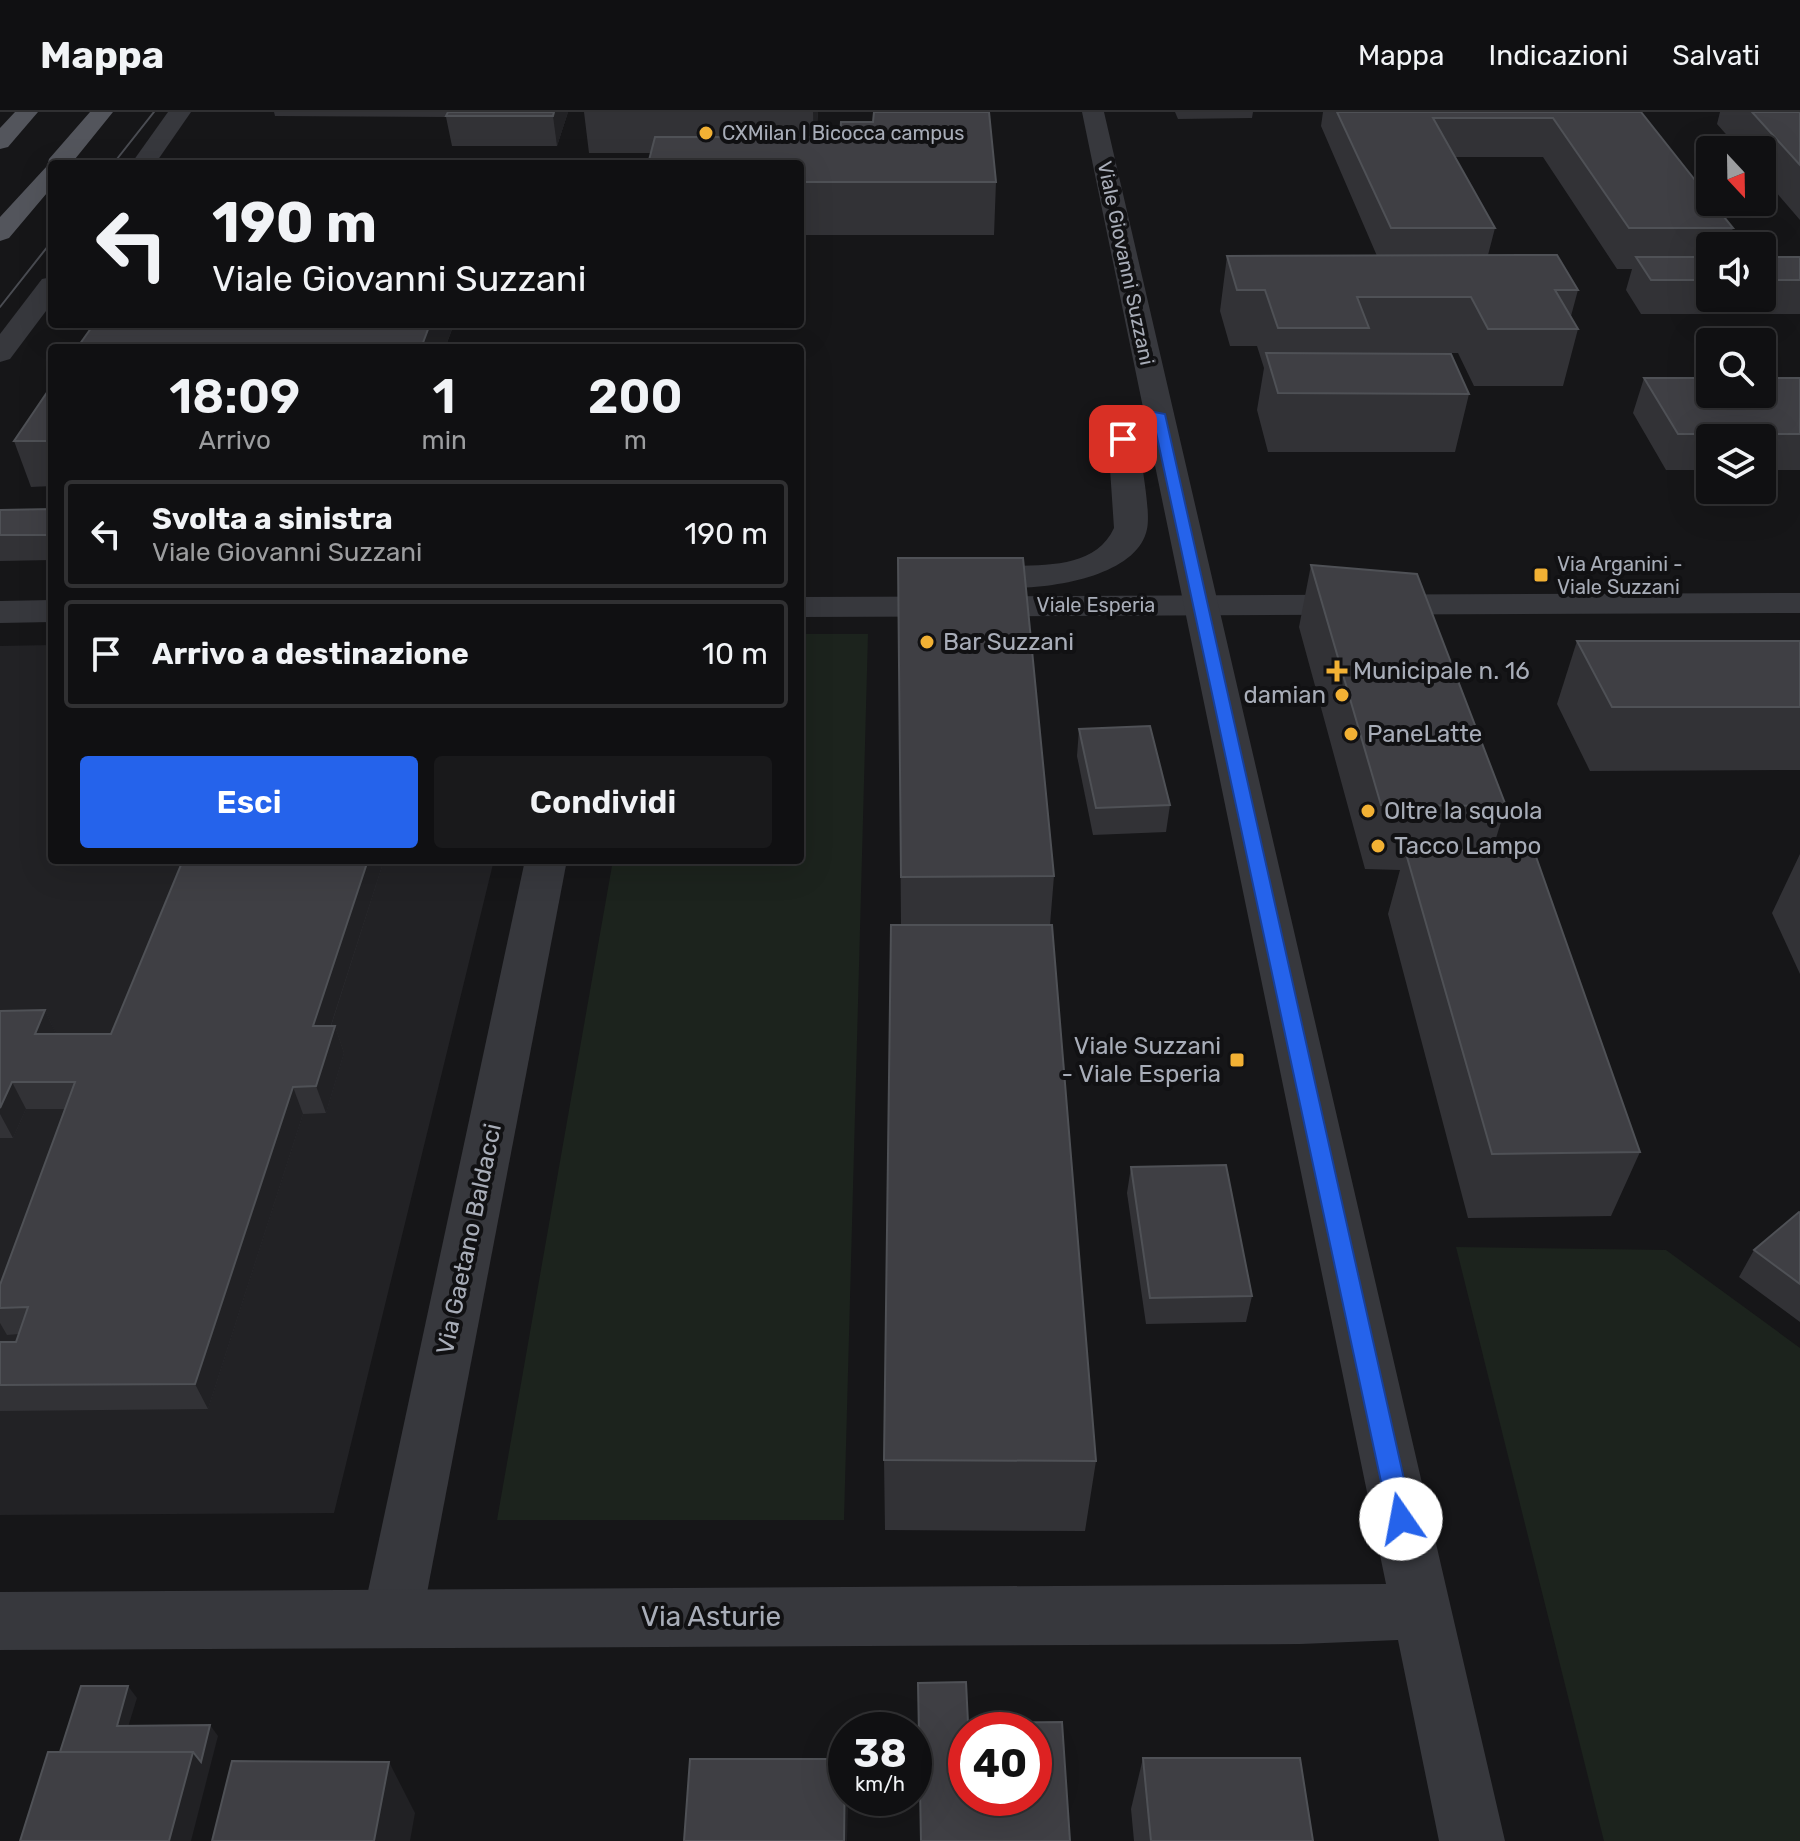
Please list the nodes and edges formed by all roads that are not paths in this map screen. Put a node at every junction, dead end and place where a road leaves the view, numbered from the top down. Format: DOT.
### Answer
graph roads {
  1 [pos="27,112"];
  2 [pos="102,112"];
  3 [pos="180,112"];
  4 [pos="1093,112"];
  5 [pos="0,142"];
  6 [pos="61,160"];
  7 [pos="146,160"];
  8 [pos="48,177"];
  9 [pos="0,233"];
  10 [pos="48,290"];
  11 [pos="0,353"];
  12 [pos="1159,414"];
  13 [pos="804,603"];
  14 [pos="1800,603"];
  15 [pos="804,604"];
  16 [pos="1201,604"];
  17 [pos="48,611"];
  18 [pos="0,612"];
  19 [pos="545,864"];
  20 [pos="1422,1611"];
  21 [pos="392,1619"];
  22 [pos="0,1621"];
  23 [pos="1472,1841"];
  1 -- 5 [label="main road"];
  2 -- 6 [label="main road"];
  3 -- 7 [label="street"];
  4 -- 12 [label="street, Viale Giovanni Suzzani"];
  8 -- 9 [label="main road"];
  10 -- 11 [label="street"];
  12 -- 13 [label="street"];
  12 -- 16 [label="street, Viale Giovanni Suzzani"];
  14 -- 16 [label="street, Viale Esperia"];
  15 -- 16 [label="street, Viale Esperia"];
  16 -- 20 [label="street, Viale Giovanni Suzzani"];
  17 -- 18 [label="street"];
  19 -- 21 [label="street, Via Gaetano Baldacci"];
  20 -- 21 [label="street, Via Asturie"];
  20 -- 23 [label="street, Viale Giovanni Suzzani"];
  21 -- 22 [label="street, Via Asturie"];
}
